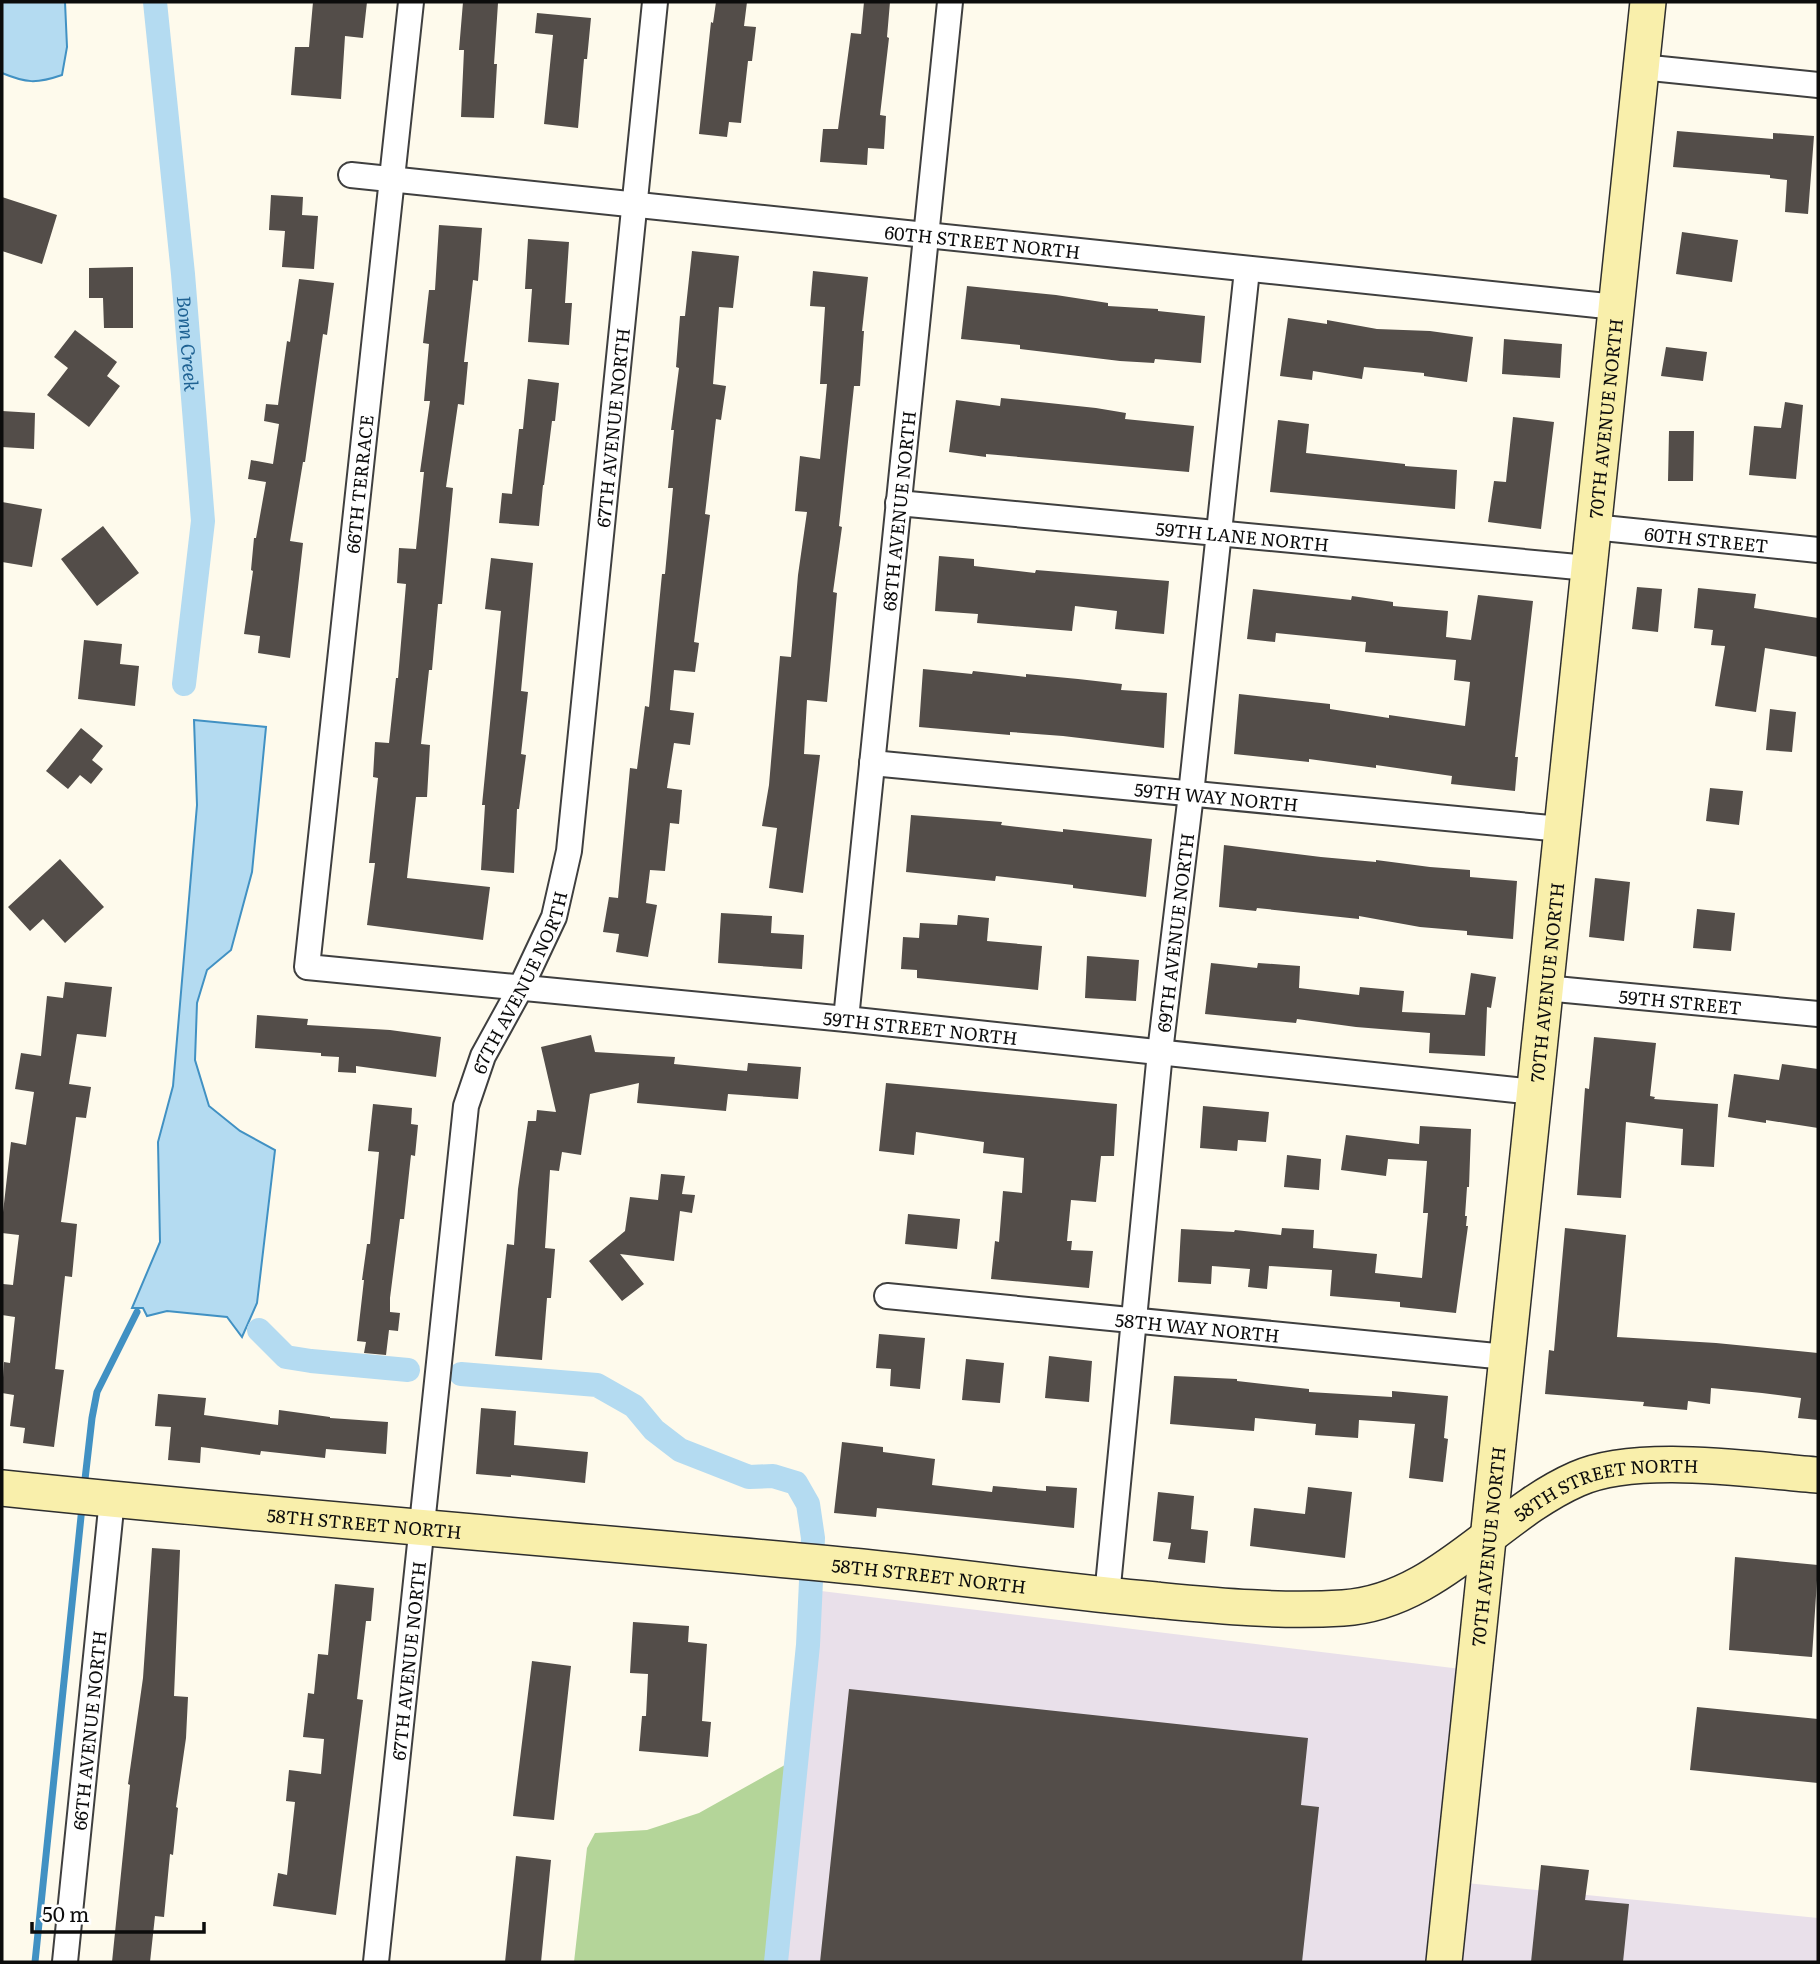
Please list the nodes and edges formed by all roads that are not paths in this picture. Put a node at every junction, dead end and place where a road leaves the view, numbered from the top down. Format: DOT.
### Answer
graph roads {
  1 [pos="411,2"];
  2 [pos="655,2"];
  3 [pos="950,2"];
  4 [pos="1648,2"];
  5 [pos="1641,67"];
  6 [pos="1818,85"];
  7 [pos="351,175"];
  8 [pos="392,179"];
  9 [pos="634,204"];
  10 [pos="925,233"];
  11 [pos="1247,270"];
  12 [pos="1616,307"];
  13 [pos="898,503"];
  14 [pos="1593,527"];
  15 [pos="1219,531"];
  16 [pos="1818,550"];
  17 [pos="1588,568"];
  18 [pos="872,763"];
  19 [pos="1191,794"];
  20 [pos="1562,830"];
  21 [pos="307,967"];
  22 [pos="521,987"];
  23 [pos="1545,988"];
  24 [pos="1818,1014"];
  25 [pos="846,1019"];
  26 [pos="1160,1052"];
  27 [pos="1534,1092"];
  28 [pos="887,1296"];
  29 [pos="1136,1321"];
  30 [pos="1506,1357"];
  31 [pos="1818,1475"];
  32 [pos="2,1488"];
  33 [pos="106,1498"];
  34 [pos="420,1528"];
  35 [pos="1488,1535"];
  36 [pos="1107,1596"];
  37 [pos="65,1962"];
  38 [pos="376,1962"];
  39 [pos="1444,1962"];
  1 -- 8 [label="street, 66TH TERRACE"];
  2 -- 9 [label="street, 67TH AVENUE NORTH"];
  3 -- 10 [label="street, 68TH AVENUE NORTH"];
  4 -- 5 [label="street, 70TH AVENUE NORTH"];
  5 -- 6 [label="street"];
  5 -- 12 [label="street, 70TH AVENUE NORTH"];
  7 -- 8 [label="street, 60TH STREET NORTH"];
  8 -- 9 [label="street, 60TH STREET NORTH"];
  8 -- 21 [label="street, 66TH TERRACE"];
  9 -- 10 [label="street, 60TH STREET NORTH"];
  9 -- 22 [label="street, 67TH AVENUE NORTH"];
  10 -- 11 [label="street, 60TH STREET NORTH"];
  10 -- 13 [label="street, 68TH AVENUE NORTH"];
  11 -- 12 [label="street, 60TH STREET NORTH"];
  11 -- 15 [label="street, 69TH AVENUE NORTH"];
  12 -- 14 [label="street, 70TH AVENUE NORTH"];
  13 -- 15 [label="street, 59TH LANE NORTH"];
  13 -- 18 [label="street, 68TH AVENUE NORTH"];
  14 -- 16 [label="street, 60TH STREET"];
  14 -- 17 [label="street, 70TH AVENUE NORTH"];
  15 -- 17 [label="street, 59TH LANE NORTH"];
  15 -- 19 [label="street, 69TH AVENUE NORTH"];
  17 -- 20 [label="street, 70TH AVENUE NORTH"];
  18 -- 19 [label="street, 59TH WAY NORTH"];
  18 -- 25 [label="street, 68TH AVENUE NORTH"];
  19 -- 20 [label="street, 59TH WAY NORTH"];
  19 -- 26 [label="street, 69TH AVENUE NORTH"];
  20 -- 23 [label="street, 70TH AVENUE NORTH"];
  21 -- 22 [label="street, 59TH STREET NORTH"];
  22 -- 25 [label="street, 59TH STREET NORTH"];
  22 -- 34 [label="street, 67TH AVENUE NORTH"];
  23 -- 24 [label="street, 59TH STREET"];
  23 -- 27 [label="street, 70TH AVENUE NORTH"];
  25 -- 26 [label="street, 59TH STREET NORTH"];
  26 -- 27 [label="street, 59TH STREET NORTH"];
  26 -- 29 [label="street, 69TH AVENUE NORTH"];
  27 -- 30 [label="street, 70TH AVENUE NORTH"];
  28 -- 29 [label="street, 58TH WAY NORTH"];
  29 -- 30 [label="street, 58TH WAY NORTH"];
  29 -- 36 [label="street, 69TH AVENUE NORTH"];
  30 -- 35 [label="street, 70TH AVENUE NORTH"];
  31 -- 35 [label="street, 58TH STREET NORTH"];
  32 -- 33 [label="street, 58TH STREET NORTH"];
  33 -- 34 [label="street, 58TH STREET NORTH"];
  33 -- 37 [label="street, 66TH AVENUE NORTH"];
  34 -- 36 [label="street, 58TH STREET NORTH"];
  34 -- 38 [label="street, 67TH AVENUE NORTH"];
  35 -- 36 [label="street, 58TH STREET NORTH"];
  35 -- 39 [label="street, 70TH AVENUE NORTH"];
}
